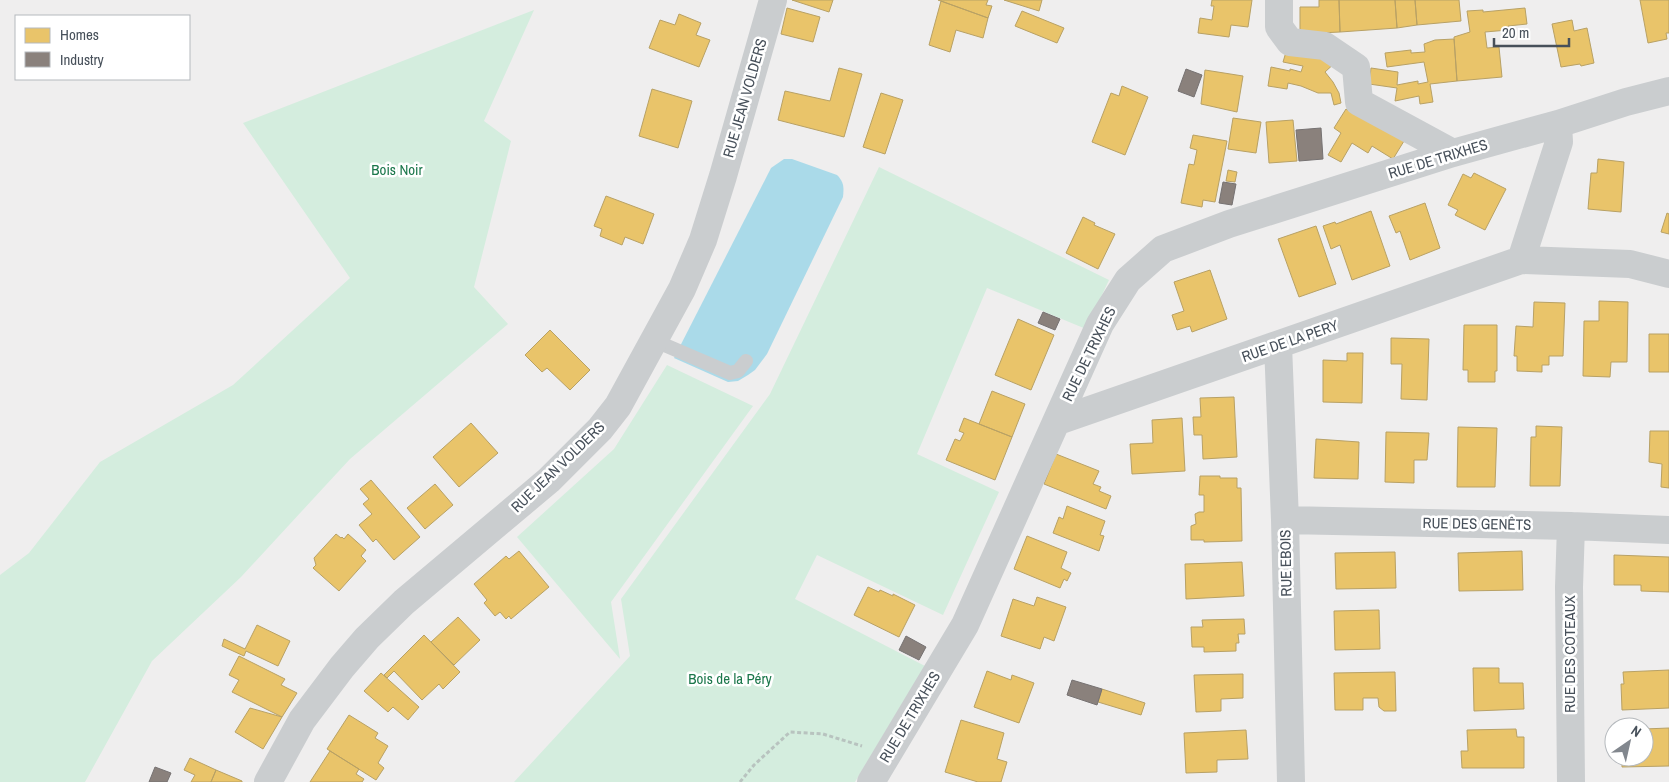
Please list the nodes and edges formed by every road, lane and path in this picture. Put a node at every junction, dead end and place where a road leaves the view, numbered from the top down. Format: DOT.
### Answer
graph roads {
  1 [pos="773,0"];
  2 [pos="1279,0"];
  3 [pos="1669,91"];
  4 [pos="1558,124"];
  5 [pos="1453,153"];
  6 [pos="1521,260"];
  7 [pos="1669,274"];
  8 [pos="653,340"];
  9 [pos="1278,345"];
  10 [pos="746,361"];
  11 [pos="1058,421"];
  12 [pos="1285,520"];
  13 [pos="1571,526"];
  14 [pos="1669,530"];
  15 [pos="887,754"];
  16 [pos="268,782"];
  17 [pos="740,782"];
  18 [pos="871,782"];
  19 [pos="1291,782"];
  20 [pos="1571,782"];
  1 -- 8 [label="street, RUE JEAN VOLDERS"];
  2 -- 5 [label="street"];
  3 -- 4 [label="street, RUE DE TRIXHES"];
  4 -- 5 [label="street, RUE DE TRIXHES"];
  4 -- 6 [label="street"];
  5 -- 11 [label="street, RUE DE TRIXHES"];
  6 -- 7 [label="street, RUE DE LA PERY"];
  6 -- 9 [label="street, RUE DE LA PERY"];
  8 -- 10 [label="lane"];
  8 -- 16 [label="street, RUE JEAN VOLDERS"];
  9 -- 11 [label="street, RUE DE LA PERY"];
  9 -- 12 [label="street, RUE EBOIS"];
  11 -- 15 [label="street, RUE DE TRIXHES"];
  12 -- 13 [label="street, RUE DES GENÊTS"];
  12 -- 19 [label="street, RUE EBOIS"];
  13 -- 14 [label="street, RUE DES GENÊTS"];
  13 -- 20 [label="street, RUE DES COTEAUX"];
  15 -- 17 [label="path"];
  15 -- 18 [label="street, RUE DE TRIXHES"];
}
